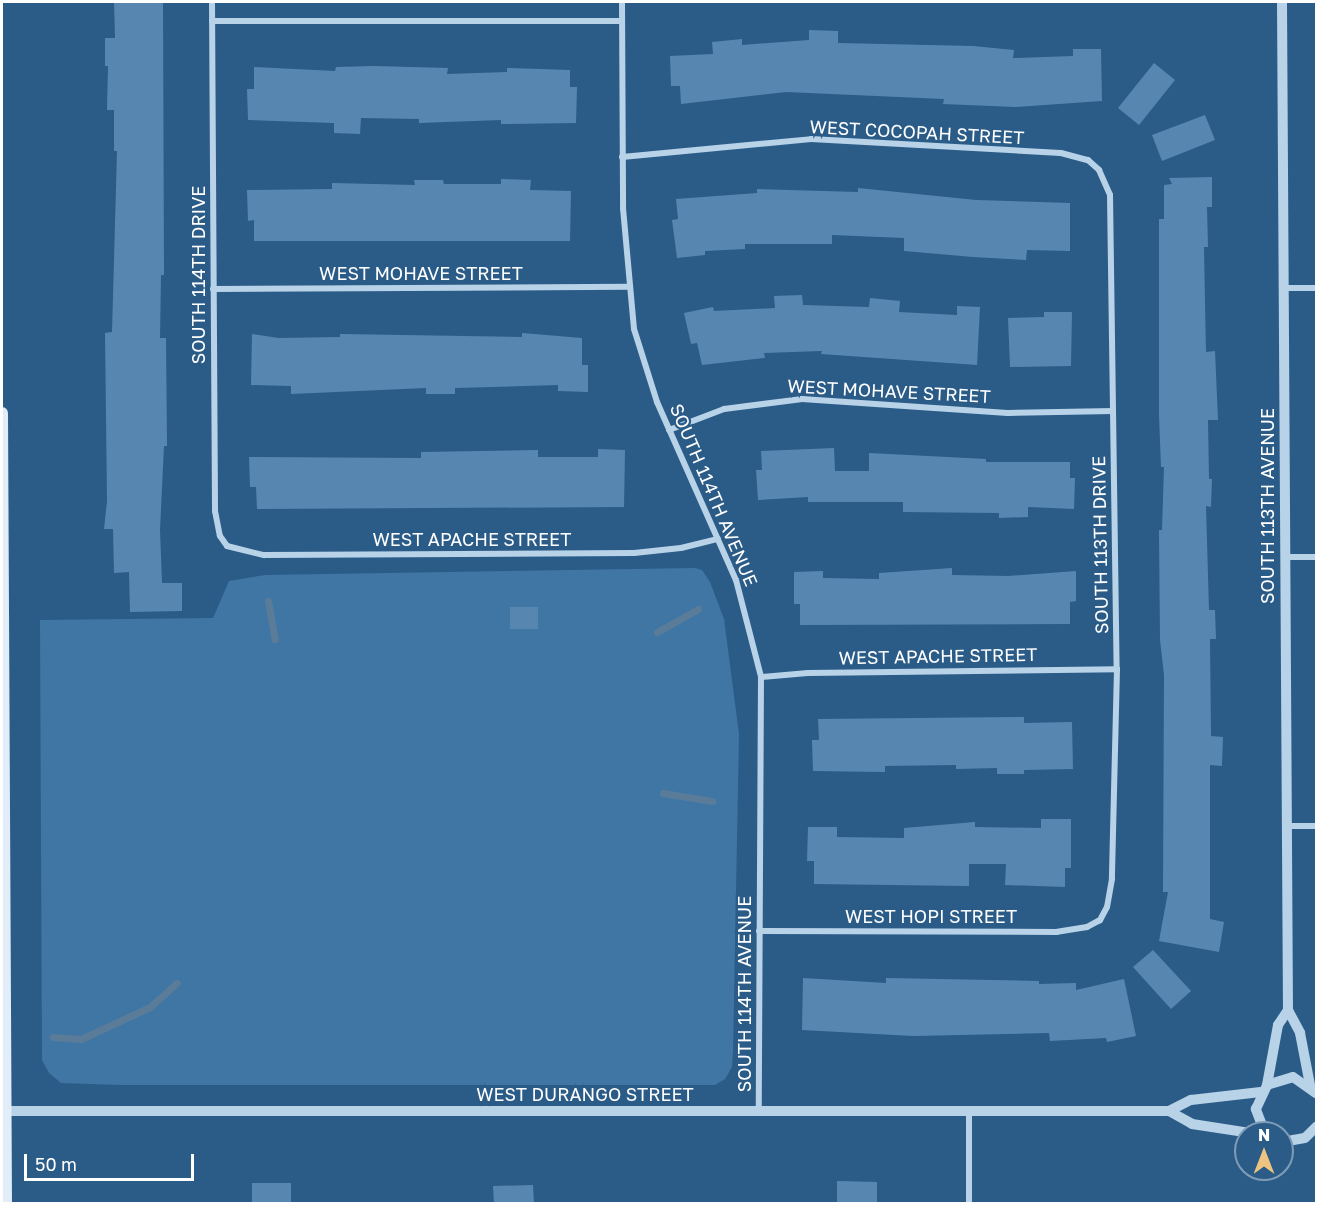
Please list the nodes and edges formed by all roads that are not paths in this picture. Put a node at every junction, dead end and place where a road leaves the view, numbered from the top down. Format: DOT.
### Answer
graph roads {
  1 [pos="212,2"];
  2 [pos="622,2"];
  3 [pos="1282,2"];
  4 [pos="212,21"];
  5 [pos="622,21"];
  6 [pos="622,157"];
  7 [pos="1099,170"];
  8 [pos="628,287"];
  9 [pos="1282,288"];
  10 [pos="1317,288"];
  11 [pos="213,289"];
  12 [pos="1113,411"];
  13 [pos="2,412"];
  14 [pos="669,430"];
  15 [pos="718,539"];
  16 [pos="227,546"];
  17 [pos="1284,557"];
  18 [pos="1317,557"];
  19 [pos="1117,669"];
  20 [pos="761,677"];
  21 [pos="1287,826"];
  22 [pos="1317,826"];
  23 [pos="1100,920"];
  24 [pos="759,931"];
  25 [pos="1288,1010"];
  26 [pos="1264,1089"];
  27 [pos="1313,1089"];
  28 [pos="4,1111"];
  29 [pos="759,1111"];
  30 [pos="969,1111"];
  31 [pos="1169,1111"];
  32 [pos="1260,1121"];
  33 [pos="1317,1127"];
  34 [pos="1234,1129"];
  35 [pos="1311,1137"];
  36 [pos="1294,1140"];
  37 [pos="6,1203"];
  38 [pos="969,1203"];
  1 -- 4 [label="street, SOUTH 114TH DRIVE"];
  2 -- 5 [label="street, SOUTH 114TH AVENUE"];
  3 -- 9 [label="street, SOUTH 113TH AVENUE"];
  4 -- 5 [label="street"];
  4 -- 11 [label="street, SOUTH 114TH DRIVE"];
  5 -- 6 [label="street, SOUTH 114TH AVENUE"];
  6 -- 7 [label="street, WEST COCOPAH STREET"];
  6 -- 8 [label="street, SOUTH 114TH AVENUE"];
  7 -- 12 [label="street, SOUTH 113TH DRIVE"];
  8 -- 11 [label="street, WEST MOHAVE STREET"];
  8 -- 14 [label="street, SOUTH 114TH AVENUE"];
  9 -- 10 [label="street"];
  9 -- 17 [label="street, SOUTH 113TH AVENUE"];
  11 -- 16 [label="street, SOUTH 114TH DRIVE"];
  12 -- 14 [label="street, WEST MOHAVE STREET"];
  12 -- 19 [label="street, SOUTH 113TH DRIVE"];
  13 -- 28 [label="main road"];
  14 -- 15 [label="street, SOUTH 114TH AVENUE"];
  15 -- 16 [label="street, WEST APACHE STREET"];
  15 -- 20 [label="street, SOUTH 114TH AVENUE"];
  17 -- 18 [label="street"];
  17 -- 21 [label="street, SOUTH 113TH AVENUE"];
  19 -- 20 [label="street, WEST APACHE STREET"];
  19 -- 23 [label="street, SOUTH 113TH DRIVE"];
  20 -- 24 [label="street, SOUTH 114TH AVENUE"];
  21 -- 22 [label="street"];
  21 -- 25 [label="street, SOUTH 113TH AVENUE"];
  23 -- 24 [label="street, WEST HOPI STREET"];
  24 -- 29 [label="street, SOUTH 114TH AVENUE"];
  25 -- 26 [label="street, SOUTH 113TH AVENUE"];
  25 -- 27 [label="street, SOUTH 113TH AVENUE"];
  26 -- 27 [label="street"];
  26 -- 31 [label="street"];
  26 -- 32 [label="street, SOUTH 113TH AVENUE"];
  28 -- 29 [label="street, WEST DURANGO STREET"];
  28 -- 37 [label="main road"];
  29 -- 30 [label="street, WEST DURANGO STREET"];
  30 -- 31 [label="street, WEST DURANGO STREET"];
  30 -- 38 [label="street"];
  31 -- 34 [label="street"];
  33 -- 35 [label="street"];
  35 -- 36 [label="street"];
}
